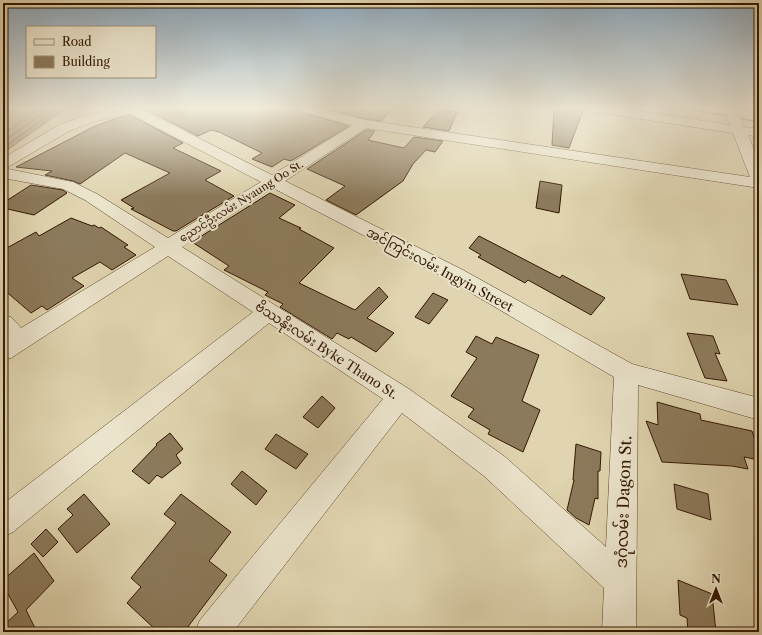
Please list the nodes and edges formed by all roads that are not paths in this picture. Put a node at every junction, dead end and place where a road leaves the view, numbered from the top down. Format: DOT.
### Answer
graph roads {
  1 [pos="48,138"];
  2 [pos="186,138"];
  3 [pos="342,138"];
  4 [pos="457,138"];
  5 [pos="742,138"];
  6 [pos="3,164"];
  7 [pos="3,173"];
  8 [pos="271,182"];
  9 [pos="759,182"];
  10 [pos="168,247"];
  11 [pos="268,312"];
  12 [pos="3,323"];
  13 [pos="11,345"];
  14 [pos="626,372"];
  15 [pos="400,397"];
  16 [pos="759,409"];
  17 [pos="3,522"];
  18 [pos="620,581"];
  19 [pos="212,632"];
  20 [pos="619,632"];
  1 -- 6 [label="street"];
  2 -- 8 [label="street, အင်ကြင်းလမ်း Ingyin Street"];
  3 -- 8 [label="street, ညောင်ဦးလမ်း Nyaung Oo St."];
  4 -- 9 [label="street"];
  5 -- 9 [label="street"];
  7 -- 10 [label="street, ဗိဿနိုးလမ်း Byke Thano St."];
  8 -- 10 [label="street, ညောင်ဦးလမ်း Nyaung Oo St."];
  8 -- 14 [label="street, အင်ကြင်းလမ်း Ingyin Street"];
  10 -- 11 [label="street, ဗိဿနိုးလမ်း Byke Thano St."];
  10 -- 13 [label="street, ညောင်ဦးလမ်း Nyaung Oo St."];
  11 -- 15 [label="street, ဗိဿနိုးလမ်း Byke Thano St."];
  11 -- 17 [label="street"];
  12 -- 13 [label="street"];
  14 -- 16 [label="street, အင်ကြင်းလမ်း Ingyin Street"];
  14 -- 18 [label="street, ဒဂုံလမ်း Dagon St."];
  15 -- 18 [label="street, ဗိဿနိုးလမ်း Byke Thano St."];
  15 -- 19 [label="street"];
  18 -- 20 [label="street, ဒဂုံလမ်း Dagon St."];
}
